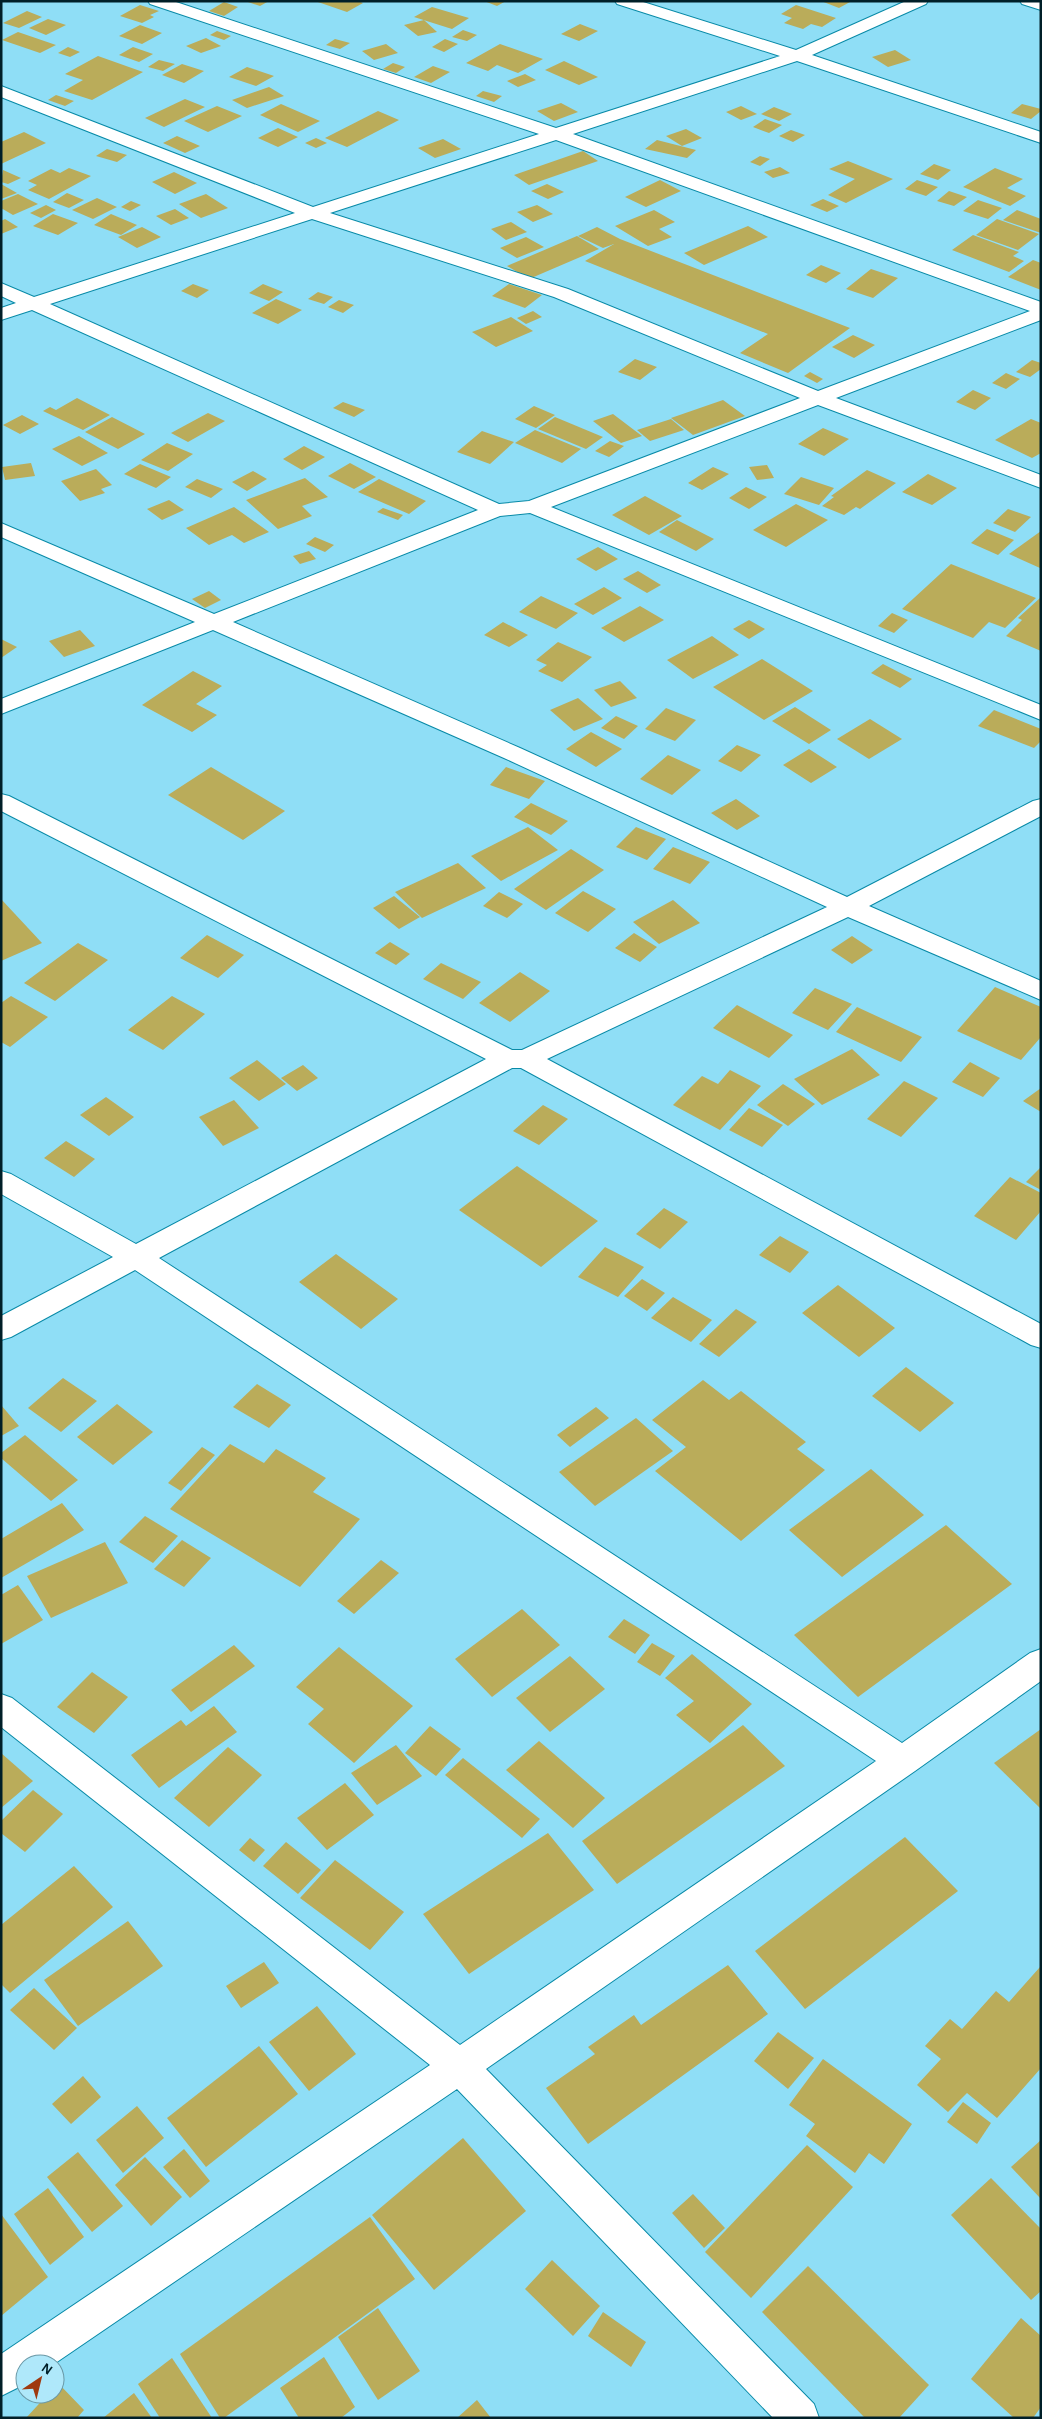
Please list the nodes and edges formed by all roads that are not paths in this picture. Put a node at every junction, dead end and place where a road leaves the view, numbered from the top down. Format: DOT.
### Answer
graph roads {
  1 [pos="156,1"];
  2 [pos="623,1"];
  3 [pos="920,1"];
  4 [pos="1028,1"];
  5 [pos="1041,5"];
  6 [pos="797,56"];
  7 [pos="1,90"];
  8 [pos="556,134"];
  9 [pos="1041,138"];
  10 [pos="314,214"];
  11 [pos="1,289"];
  12 [pos="33,304"];
  13 [pos="1041,308"];
  14 [pos="1041,313"];
  15 [pos="1,314"];
  16 [pos="820,399"];
  17 [pos="1041,482"];
  18 [pos="532,507"];
  19 [pos="496,510"];
  20 [pos="1,529"];
  21 [pos="213,621"];
  22 [pos="1,707"];
  23 [pos="1041,713"];
  24 [pos="1,801"];
  25 [pos="1041,806"];
  26 [pos="848,907"];
  27 [pos="1041,991"];
  28 [pos="517,1059"];
  29 [pos="1,1181"];
  30 [pos="138,1258"];
  31 [pos="1,1329"];
  32 [pos="1041,1337"];
  33 [pos="1041,1663"];
  34 [pos="1,1708"];
  35 [pos="903,1761"];
  36 [pos="460,2067"];
  37 [pos="1,2377"];
  38 [pos="800,2418"];
  1 -- 8 [label="street"];
  2 -- 6 [label="street"];
  3 -- 6 [label="street"];
  4 -- 5 [label="street"];
  6 -- 8 [label="street"];
  6 -- 9 [label="street"];
  7 -- 10 [label="street"];
  8 -- 10 [label="street"];
  8 -- 13 [label="street"];
  10 -- 12 [label="street"];
  10 -- 16 [label="street"];
  11 -- 12 [label="street"];
  12 -- 15 [label="street"];
  12 -- 19 [label="street"];
  14 -- 16 [label="street"];
  16 -- 17 [label="street"];
  16 -- 18 [label="street"];
  18 -- 19 [label="street"];
  18 -- 23 [label="street"];
  19 -- 21 [label="street"];
  20 -- 21 [label="street"];
  21 -- 22 [label="street"];
  21 -- 26 [label="street"];
  24 -- 28 [label="street"];
  25 -- 26 [label="street"];
  26 -- 27 [label="street"];
  26 -- 28 [label="street"];
  28 -- 30 [label="street"];
  28 -- 32 [label="street"];
  29 -- 30 [label="street"];
  30 -- 31 [label="street"];
  30 -- 35 [label="street"];
  33 -- 35 [label="street"];
  34 -- 36 [label="street"];
  35 -- 36 [label="street"];
  36 -- 37 [label="street"];
  36 -- 38 [label="street"];
}
